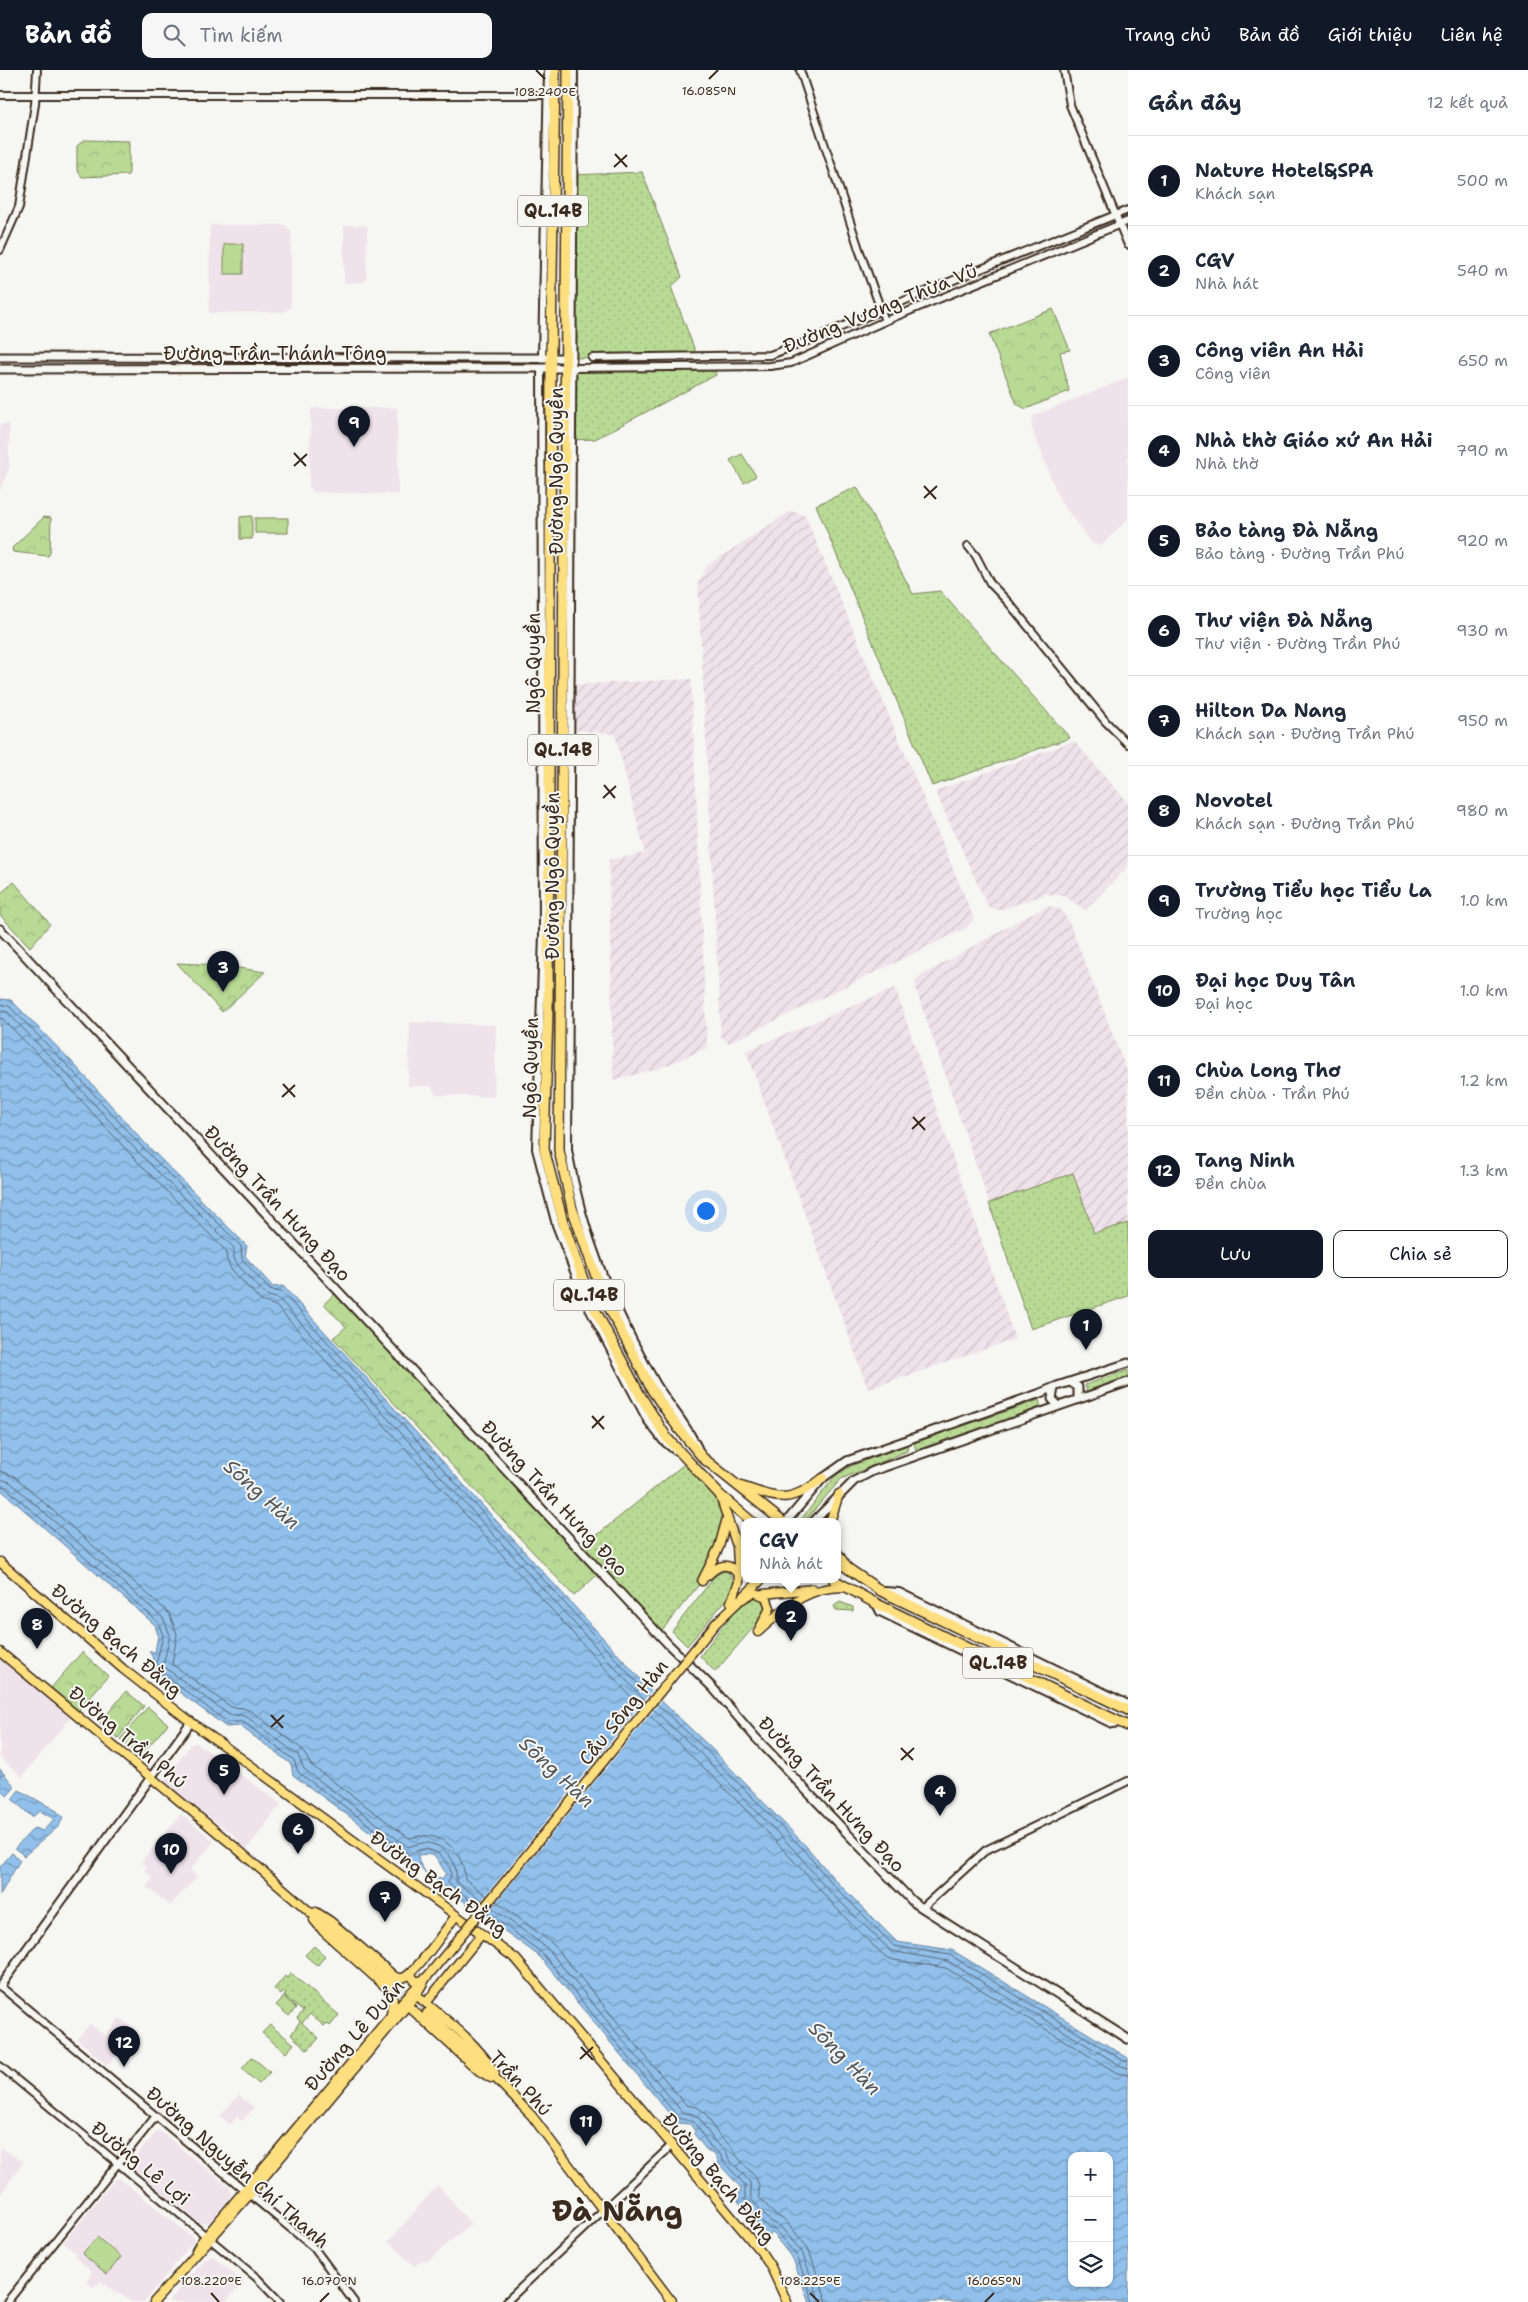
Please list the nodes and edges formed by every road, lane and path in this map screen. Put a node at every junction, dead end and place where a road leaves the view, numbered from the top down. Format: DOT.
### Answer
graph roads {
  1 [pos="37,70"];
  2 [pos="548,70"];
  3 [pos="555,70"];
  4 [pos="568,70"];
  5 [pos="574,70"];
  6 [pos="800,70"];
  7 [pos="1064,70"];
  8 [pos="0,95"];
  9 [pos="551,95"];
  10 [pos="36,96"];
  11 [pos="1128,210"];
  12 [pos="1116,215"];
  13 [pos="1128,221"];
  14 [pos="1120,224"];
  15 [pos="1128,244"];
  16 [pos="0,250"];
  17 [pos="881,310"];
  18 [pos="885,320"];
  19 [pos="0,357"];
  20 [pos="546,357"];
  21 [pos="565,358"];
  22 [pos="592,358"];
  23 [pos="546,368"];
  24 [pos="568,368"];
  25 [pos="0,369"];
  26 [pos="968,546"];
  27 [pos="1128,744"];
  28 [pos="0,929"];
  29 [pos="1128,1363"];
  30 [pos="1128,1382"];
  31 [pos="1072,1383"];
  32 [pos="1054,1388"];
  33 [pos="1078,1398"];
  34 [pos="1058,1405"];
  35 [pos="823,1478"];
  36 [pos="734,1483"];
  37 [pos="839,1494"];
  38 [pos="720,1495"];
  39 [pos="728,1516"];
  40 [pos="747,1518"];
  41 [pos="779,1518"];
  42 [pos="788,1518"];
  43 [pos="818,1518"];
  44 [pos="831,1518"];
  45 [pos="841,1558"];
  46 [pos="0,1562"];
  47 [pos="841,1565"];
  48 [pos="741,1567"];
  49 [pos="851,1572"];
  50 [pos="741,1576"];
  51 [pos="741,1583"];
  52 [pos="757,1583"];
  53 [pos="839,1583"];
  54 [pos="846,1587"];
  55 [pos="822,1588"];
  56 [pos="881,1591"];
  57 [pos="763,1594"];
  58 [pos="735,1602"];
  59 [pos="0,1652"];
  60 [pos="1128,1704"];
  61 [pos="1128,1710"];
  62 [pos="191,1722"];
  63 [pos="1125,1724"];
  64 [pos="149,1777"];
  65 [pos="1128,1781"];
  66 [pos="297,1901"];
  67 [pos="922,1908"];
  68 [pos="455,1917"];
  69 [pos="481,1935"];
  70 [pos="418,1964"];
  71 [pos="426,1978"];
  72 [pos="394,1984"];
  73 [pos="0,1986"];
  74 [pos="416,1995"];
  75 [pos="426,2003"];
  76 [pos="407,2006"];
  77 [pos="423,2014"];
  78 [pos="393,2018"];
  79 [pos="1128,2039"];
  80 [pos="0,2066"];
  81 [pos="501,2084"];
  82 [pos="156,2116"];
  83 [pos="671,2146"];
  84 [pos="118,2164"];
  85 [pos="248,2192"];
  86 [pos="604,2210"];
  87 [pos="208,2238"];
  88 [pos="7,2302"];
  89 [pos="154,2302"];
  90 [pos="280,2302"];
  91 [pos="354,2302"];
  92 [pos="506,2302"];
  93 [pos="672,2302"];
  94 [pos="787,2302"];
  1 -- 10 [label="street"];
  2 -- 9 [label="street"];
  3 -- 9 [label="highway, Ngô Quyền / QL.14B"];
  4 -- 21 [label="highway, Ngô Quyền / QL.14B"];
  5 -- 24 [label="street, Đường Ngô Quyền"];
  6 -- 17 [label="street"];
  7 -- 12 [label="street"];
  8 -- 10 [label="street"];
  9 -- 10 [label="street"];
  9 -- 20 [label="highway, Ngô Quyền / QL.14B"];
  10 -- 16 [label="street"];
  11 -- 12 [label="street, Đường Vương Thừa Vũ"];
  12 -- 14 [label="street"];
  12 -- 17 [label="street, Đường Vương Thừa Vũ"];
  13 -- 14 [label="street, Đường Vương Thừa Vũ"];
  14 -- 15 [label="street"];
  14 -- 18 [label="street, Đường Vương Thừa Vũ"];
  17 -- 18 [label="street"];
  17 -- 22 [label="street, Đường Vương Thừa Vũ"];
  18 -- 24 [label="street, Đường Vương Thừa Vũ"];
  19 -- 20 [label="main road, Đường Trần Thánh Tông"];
  20 -- 21 [label="main road, Đường Trần Thánh Tông"];
  20 -- 23 [label="highway, Ngô Quyền / QL.14B"];
  21 -- 24 [label="highway, Ngô Quyền / QL.14B"];
  23 -- 24 [label="main road, Đường Trần Thánh Tông"];
  23 -- 25 [label="main road, Đường Trần Thánh Tông"];
  23 -- 38 [label="highway, Ngô Quyền / QL.14B"];
  24 -- 36 [label="highway, Ngô Quyền / QL.14B"];
  26 -- 27 [label="street"];
  28 -- 67 [label="main road, Đường Trần Hưng Đạo"];
  29 -- 31 [label="main road"];
  30 -- 33 [label="main road"];
  31 -- 32 [label="main road"];
  31 -- 33 [label="main road"];
  32 -- 34 [label="main road"];
  32 -- 35 [label="main road"];
  33 -- 34 [label="main road"];
  34 -- 37 [label="main road"];
  35 -- 36 [label="main road"];
  35 -- 42 [label="main road"];
  36 -- 41 [label="highway, QL.14B"];
  37 -- 43 [label="main road"];
  37 -- 44 [label="main road"];
  38 -- 39 [label="main road"];
  38 -- 40 [label="highway, QL.14B"];
  39 -- 48 [label="main road"];
  39 -- 50 [label="main road"];
  45 -- 49 [label="main road"];
  46 -- 62 [label="main road, Đường Bạch Đằng"];
  47 -- 49 [label="highway, QL.14B"];
  49 -- 56 [label="highway, QL.14B"];
  51 -- 58 [label="main road, Cầu Sông Hàn"];
  52 -- 58 [label="main road, Cầu Sông Hàn"];
  53 -- 54 [label="highway, QL.14B"];
  54 -- 55 [label="main road"];
  54 -- 63 [label="highway, QL.14B"];
  55 -- 57 [label="main road"];
  55 -- 57 [label="main road"];
  56 -- 60 [label="street"];
  56 -- 61 [label="highway, QL.14B"];
  57 -- 58 [label="main road"];
  58 -- 71 [label="main road, Cầu Sông Hàn, bridge"];
  59 -- 64 [label="main road, Đường Trần Phú"];
  62 -- 64 [label="main road"];
  62 -- 68 [label="main road, Đường Bạch Đằng"];
  64 -- 66 [label="main road, Đường Trần Phú"];
  64 -- 73 [label="main road"];
  65 -- 67 [label="street"];
  66 -- 70 [label="main road"];
  66 -- 72 [label="main road, Đường Trần Phú"];
  66 -- 78 [label="main road"];
  67 -- 79 [label="main road, Đường Trần Hưng Đạo"];
  68 -- 69 [label="main road, Đường Bạch Đằng"];
  68 -- 70 [label="main road"];
  69 -- 75 [label="main road"];
  69 -- 83 [label="main road, Đường Bạch Đằng"];
  70 -- 71 [label="main road"];
  71 -- 74 [label="main road, Đường Lê Duẩn"];
  71 -- 78 [label="main road, Đường Lê Duẩn"];
  73 -- 82 [label="street, Đường Nguyễn Chí Thanh"];
  74 -- 75 [label="main road"];
  74 -- 76 [label="main road, Đường Lê Duẩn"];
  75 -- 81 [label="main road"];
  76 -- 77 [label="main road, Trần Phú"];
  76 -- 78 [label="main road, Đường Lê Duẩn"];
  77 -- 78 [label="main road"];
  77 -- 81 [label="main road, Trần Phú"];
  78 -- 85 [label="main road, Đường Lê Duẩn"];
  80 -- 84 [label="street, Đường Lê Lợi"];
  81 -- 86 [label="main road, Trần Phú"];
  82 -- 84 [label="street"];
  82 -- 85 [label="street, Đường Nguyễn Chí Thanh"];
  83 -- 86 [label="street"];
  83 -- 94 [label="main road, Đường Bạch Đằng"];
  84 -- 87 [label="street, Đường Lê Lợi"];
  84 -- 88 [label="street"];
  85 -- 87 [label="main road, Đường Lê Duẩn"];
  85 -- 91 [label="street, Đường Nguyễn Chí Thanh"];
  86 -- 92 [label="street"];
  86 -- 93 [label="main road, Trần Phú"];
  87 -- 89 [label="main road, Đường Lê Duẩn"];
  87 -- 90 [label="street, Đường Lê Lợi"];
}
